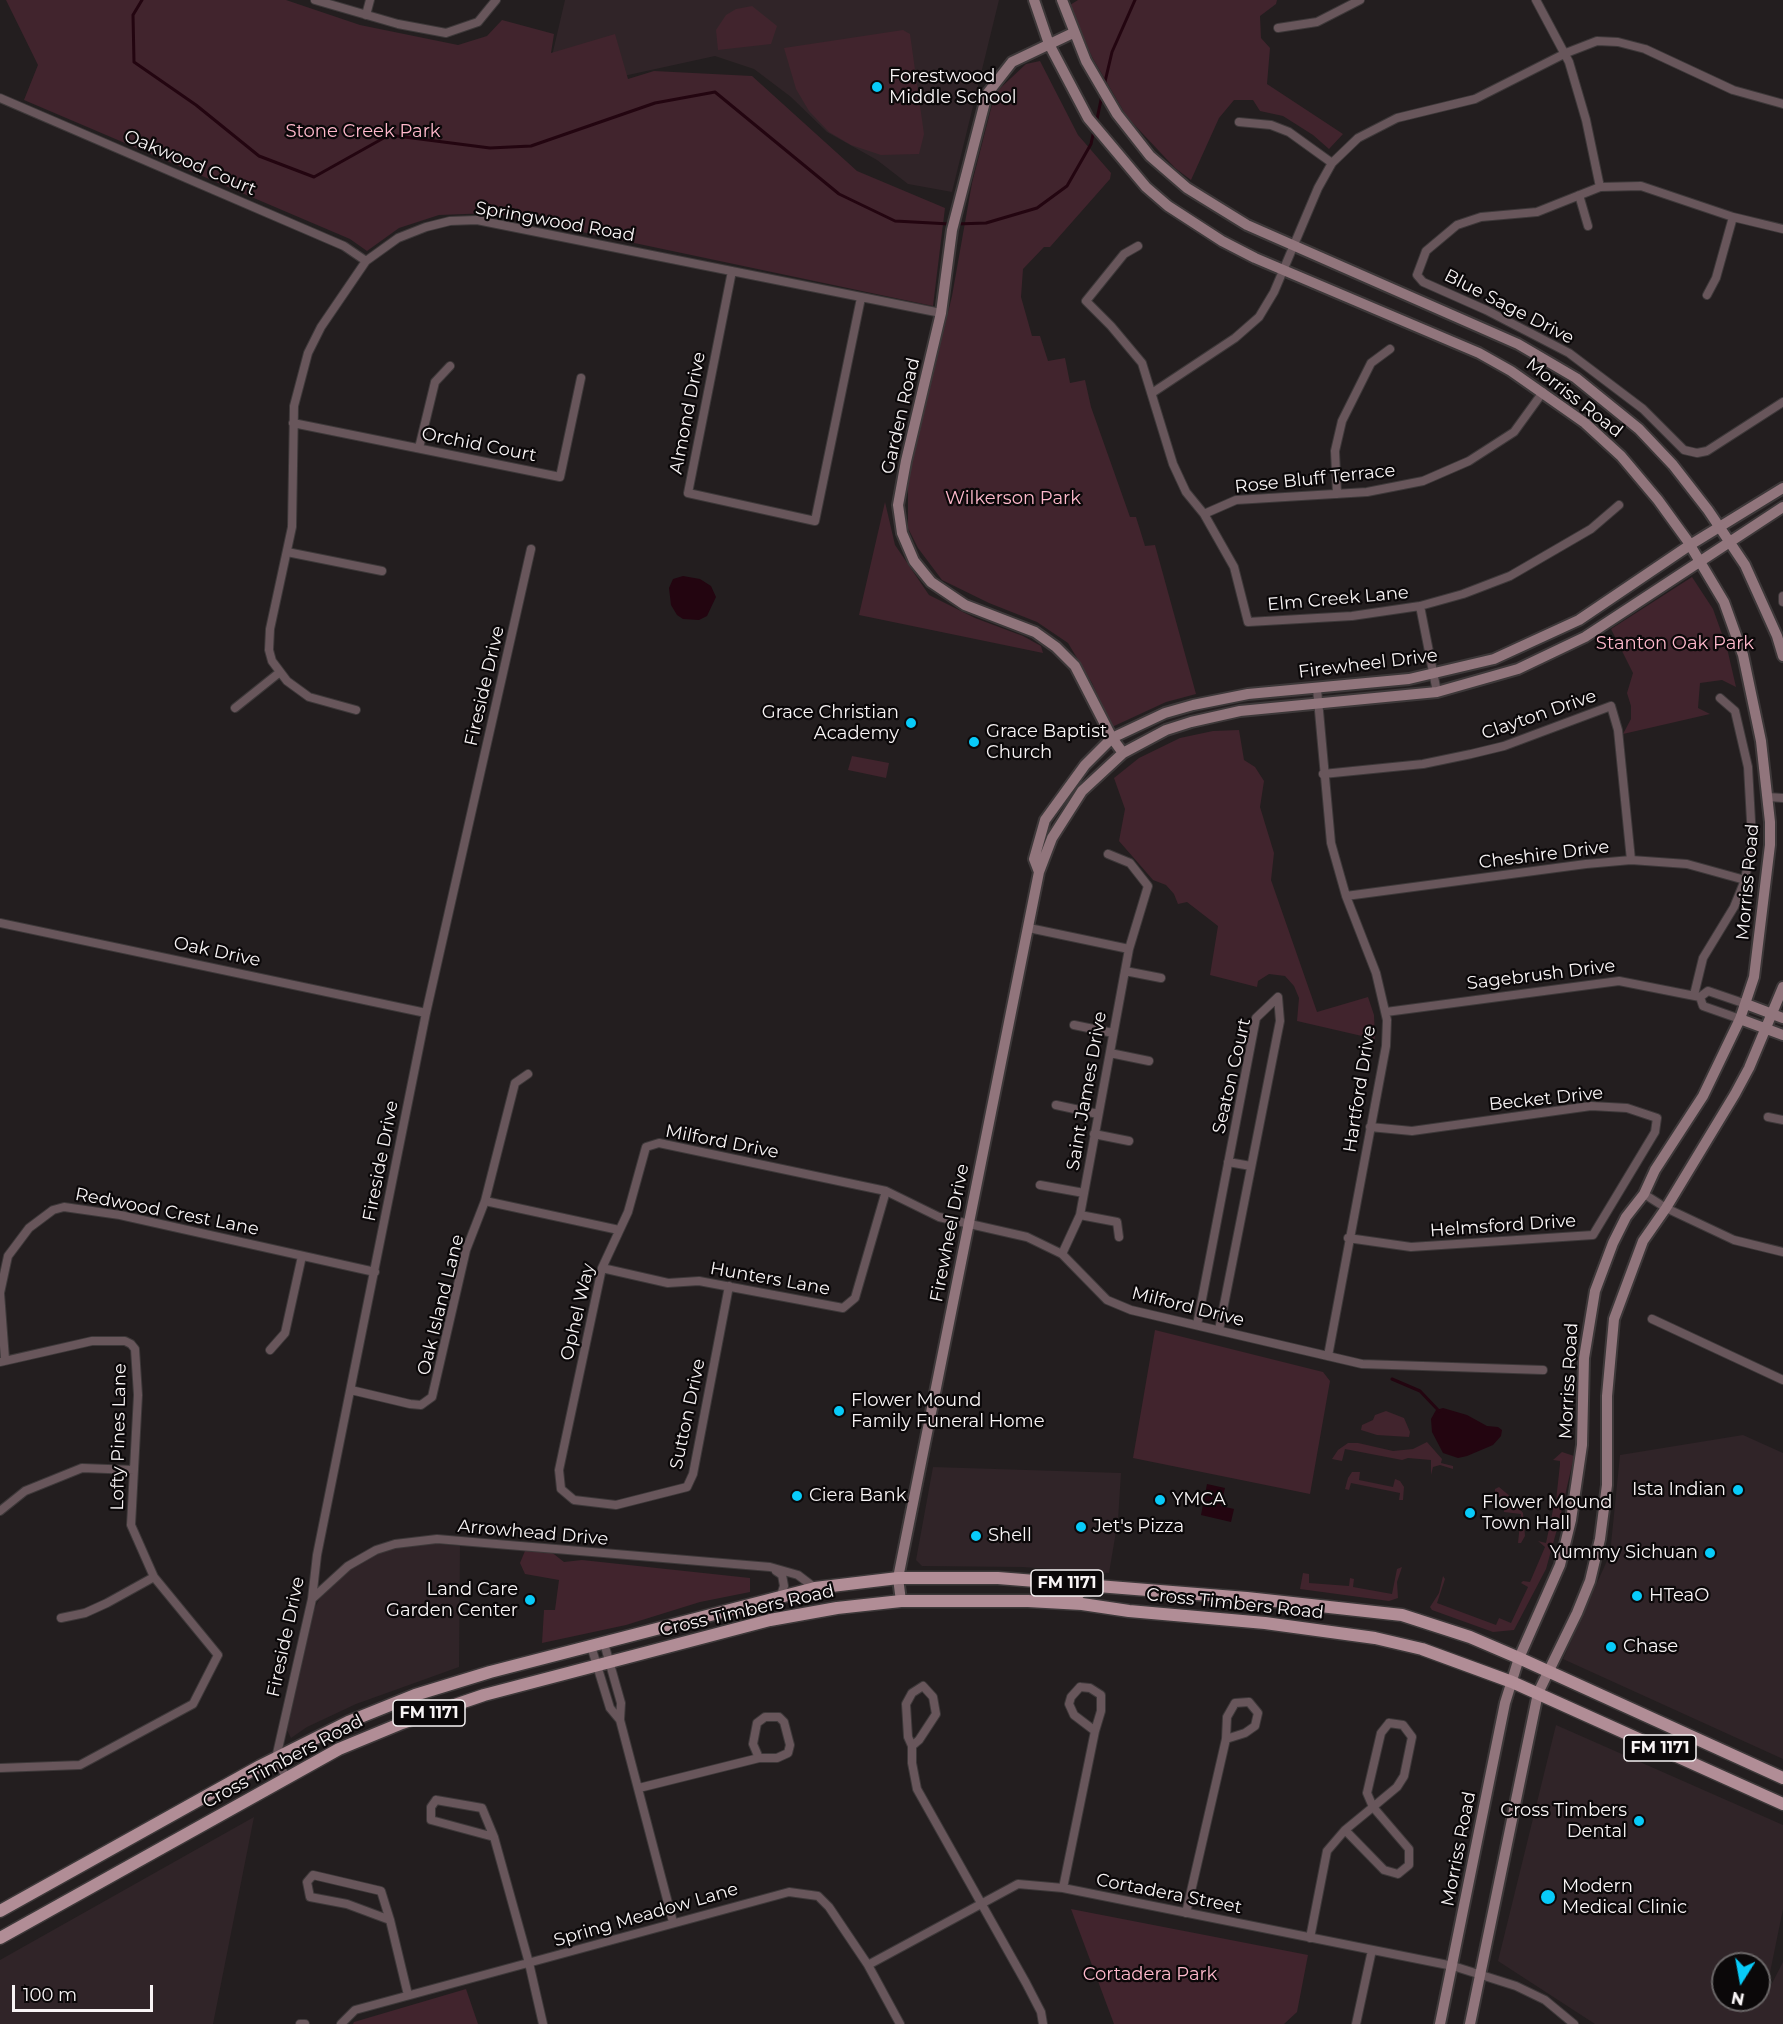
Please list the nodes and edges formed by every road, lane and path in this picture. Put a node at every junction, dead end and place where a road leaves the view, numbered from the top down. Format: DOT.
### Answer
graph roads {
  1 [pos="315,0"];
  2 [pos="370,0"];
  3 [pos="496,0"];
  4 [pos="1034,0"];
  5 [pos="1062,0"];
  6 [pos="1360,0"];
  7 [pos="1536,0"];
  8 [pos="366,15"];
  9 [pos="1278,28"];
  10 [pos="1073,33"];
  11 [pos="1049,44"];
  12 [pos="1566,53"];
  13 [pos="0,98"];
  14 [pos="1783,104"];
  15 [pos="1239,122"];
  16 [pos="1332,163"];
  17 [pos="1600,187"];
  18 [pos="1579,195"];
  19 [pos="1733,217"];
  20 [pos="1588,226"];
  21 [pos="1783,229"];
  22 [pos="1138,246"];
  23 [pos="1294,246"];
  24 [pos="366,261"];
  25 [pos="1284,269"];
  26 [pos="732,271"];
  27 [pos="1707,295"];
  28 [pos="861,298"];
  29 [pos="941,313"];
  30 [pos="1390,349"];
  31 [pos="450,366"];
  32 [pos="581,378"];
  33 [pos="1543,392"];
  34 [pos="1152,393"];
  35 [pos="1783,402"];
  36 [pos="293,423"];
  37 [pos="419,448"];
  38 [pos="1783,488"];
  39 [pos="1337,494"];
  40 [pos="1619,505"];
  41 [pos="1783,507"];
  42 [pos="1203,514"];
  43 [pos="1719,527"];
  44 [pos="1730,542"];
  45 [pos="1690,545"];
  46 [pos="531,549"];
  47 [pos="286,552"];
  48 [pos="1701,563"];
  49 [pos="382,571"];
  50 [pos="1783,596"];
  51 [pos="1783,602"];
  52 [pos="1420,606"];
  53 [pos="1783,656"];
  54 [pos="280,672"];
  55 [pos="1434,675"];
  56 [pos="1317,689"];
  57 [pos="1437,692"];
  58 [pos="1720,698"];
  59 [pos="1318,705"];
  60 [pos="235,708"];
  61 [pos="356,710"];
  62 [pos="1112,738"];
  63 [pos="1123,753"];
  64 [pos="1323,774"];
  65 [pos="1768,797"];
  66 [pos="1783,798"];
  67 [pos="1108,854"];
  68 [pos="1631,860"];
  69 [pos="1039,872"];
  70 [pos="1745,880"];
  71 [pos="1346,896"];
  72 [pos="0,923"];
  73 [pos="1029,928"];
  74 [pos="1129,949"];
  75 [pos="1125,971"];
  76 [pos="1161,978"];
  77 [pos="1783,987"];
  78 [pos="1697,996"];
  79 [pos="1746,1004"];
  80 [pos="1386,1012"];
  81 [pos="426,1013"];
  82 [pos="1778,1016"];
  83 [pos="1740,1018"];
  84 [pos="1074,1025"];
  85 [pos="1766,1028"];
  86 [pos="1113,1033"];
  87 [pos="1783,1035"];
  88 [pos="1110,1053"];
  89 [pos="1149,1061"];
  90 [pos="528,1074"];
  91 [pos="1056,1105"];
  92 [pos="1098,1114"];
  93 [pos="1768,1118"];
  94 [pos="1783,1120"];
  95 [pos="1370,1127"];
  96 [pos="1095,1134"];
  97 [pos="1129,1141"];
  98 [pos="646,1147"];
  99 [pos="1228,1162"];
  100 [pos="1251,1166"];
  101 [pos="1628,1178"];
  102 [pos="1040,1185"];
  103 [pos="886,1191"];
  104 [pos="1084,1193"];
  105 [pos="1644,1194"];
  106 [pos="485,1201"];
  107 [pos="1666,1208"];
  108 [pos="1080,1215"];
  109 [pos="969,1225"];
  110 [pos="619,1230"];
  111 [pos="1119,1237"];
  112 [pos="1348,1238"];
  113 [pos="1783,1252"];
  114 [pos="1062,1254"];
  115 [pos="302,1256"];
  116 [pos="602,1268"];
  117 [pos="375,1272"];
  118 [pos="729,1286"];
  119 [pos="0,1293"];
  120 [pos="1652,1318"];
  121 [pos="1197,1325"];
  122 [pos="1219,1330"];
  123 [pos="270,1350"];
  124 [pos="1328,1356"];
  125 [pos="2,1360"];
  126 [pos="1543,1370"];
  127 [pos="1783,1380"];
  128 [pos="351,1390"];
  129 [pos="134,1470"];
  130 [pos="561,1489"];
  131 [pos="0,1511"];
  132 [pos="770,1567"];
  133 [pos="154,1577"];
  134 [pos="898,1578"];
  135 [pos="1078,1584"];
  136 [pos="815,1588"];
  137 [pos="1235,1597"];
  138 [pos="780,1598"];
  139 [pos="312,1599"];
  140 [pos="901,1601"];
  141 [pos="1028,1601"];
  142 [pos="61,1618"];
  143 [pos="1234,1620"];
  144 [pos="604,1643"];
  145 [pos="591,1646"];
  146 [pos="1519,1658"];
  147 [pos="610,1662"];
  148 [pos="597,1666"];
  149 [pos="1547,1671"];
  150 [pos="1512,1682"];
  151 [pos="1538,1693"];
  152 [pos="620,1720"];
  153 [pos="1095,1731"];
  154 [pos="1226,1739"];
  155 [pos="912,1746"];
  156 [pos="276,1758"];
  157 [pos="759,1758"];
  158 [pos="0,1768"];
  159 [pos="1783,1778"];
  160 [pos="287,1779"];
  161 [pos="639,1788"];
  162 [pos="1783,1804"];
  163 [pos="1373,1807"];
  164 [pos="1345,1830"];
  165 [pos="494,1837"];
  166 [pos="1063,1888"];
  167 [pos="981,1903"];
  168 [pos="0,1911"];
  169 [pos="1186,1913"];
  170 [pos="390,1920"];
  171 [pos="673,1922"];
  172 [pos="0,1938"];
  173 [pos="1310,1938"];
  174 [pos="1372,1950"];
  175 [pos="529,1963"];
  176 [pos="868,1965"];
  177 [pos="1453,1966"];
  178 [pos="1480,1974"];
  179 [pos="408,1995"];
  180 [pos="300,2024"];
  181 [pos="305,2024"];
  182 [pos="341,2024"];
  183 [pos="543,2024"];
  184 [pos="900,2024"];
  185 [pos="1042,2024"];
  186 [pos="1356,2024"];
  187 [pos="1440,2024"];
  188 [pos="1470,2024"];
  189 [pos="1574,2024"];
  1 -- 8 [label="street"];
  2 -- 8 [label="street"];
  3 -- 8 [label="street"];
  4 -- 11 [label="main road, Morriss Road"];
  5 -- 10 [label="main road, Morriss Road"];
  6 -- 9 [label="street"];
  7 -- 12 [label="street"];
  10 -- 11 [label="main road, Garden Road"];
  10 -- 23 [label="main road, Morriss Road"];
  11 -- 25 [label="main road, Morriss Road"];
  11 -- 29 [label="main road, Garden Road"];
  12 -- 14 [label="street"];
  12 -- 16 [label="street"];
  12 -- 17 [label="street"];
  13 -- 24 [label="street, Oakwood Court"];
  15 -- 16 [label="street"];
  16 -- 23 [label="street"];
  17 -- 18 [label="street, Blue Sage Drive"];
  17 -- 19 [label="street, Blue Sage Drive"];
  18 -- 20 [label="street"];
  18 -- 35 [label="street, Blue Sage Drive"];
  19 -- 21 [label="street, Blue Sage Drive"];
  19 -- 27 [label="street"];
  22 -- 34 [label="street"];
  23 -- 25 [label="street"];
  23 -- 43 [label="main road, Morriss Road"];
  24 -- 26 [label="street, Springwood Road"];
  24 -- 36 [label="street, Springwood Road"];
  25 -- 33 [label="main road, Morriss Road"];
  25 -- 34 [label="street"];
  26 -- 28 [label="street, Springwood Road"];
  26 -- 28 [label="street, Almond Drive"];
  28 -- 29 [label="street, Springwood Road"];
  29 -- 62 [label="main road, Garden Road"];
  30 -- 39 [label="street"];
  31 -- 37 [label="street"];
  32 -- 37 [label="street, Orchid Court"];
  33 -- 39 [label="street, Rose Bluff Terrace"];
  33 -- 45 [label="main road, Morriss Road"];
  34 -- 42 [label="street"];
  36 -- 37 [label="street, Orchid Court"];
  36 -- 47 [label="street, Springwood Road"];
  38 -- 43 [label="main road, Firewheel Drive"];
  39 -- 42 [label="street, Rose Bluff Terrace"];
  40 -- 52 [label="street, Elm Creek Lane"];
  41 -- 44 [label="main road, Firewheel Drive"];
  42 -- 52 [label="street, Elm Creek Lane"];
  43 -- 44 [label="main road, Morriss Road"];
  43 -- 45 [label="main road, Firewheel Drive"];
  44 -- 48 [label="main road, Firewheel Drive"];
  44 -- 53 [label="main road, Morriss Road"];
  45 -- 48 [label="main road, Morriss Road"];
  45 -- 55 [label="main road, Firewheel Drive"];
  46 -- 81 [label="street, Fireside Drive"];
  47 -- 49 [label="street"];
  47 -- 54 [label="street, Springwood Road"];
  48 -- 57 [label="main road, Firewheel Drive"];
  48 -- 65 [label="main road, Morriss Road"];
  50 -- 51 [label="street"];
  52 -- 55 [label="street"];
  54 -- 60 [label="street"];
  54 -- 61 [label="street, Springwood Road"];
  55 -- 56 [label="main road, Firewheel Drive"];
  55 -- 57 [label="street"];
  56 -- 59 [label="street, Hartford Drive"];
  56 -- 62 [label="main road, Firewheel Drive"];
  57 -- 59 [label="main road, Firewheel Drive"];
  58 -- 70 [label="street"];
  59 -- 63 [label="main road, Firewheel Drive"];
  59 -- 64 [label="street, Hartford Drive"];
  62 -- 63 [label="main road, Garden Road"];
  62 -- 69 [label="main road, Firewheel Drive"];
  63 -- 69 [label="main road, Firewheel Drive"];
  64 -- 68 [label="street, Clayton Drive"];
  64 -- 71 [label="street, Hartford Drive"];
  65 -- 66 [label="street"];
  65 -- 79 [label="main road, Morriss Road"];
  67 -- 74 [label="street, Saint James Drive"];
  68 -- 70 [label="street, Cheshire Drive"];
  68 -- 71 [label="street, Cheshire Drive"];
  69 -- 73 [label="main road, Firewheel Drive"];
  70 -- 78 [label="street"];
  71 -- 80 [label="street, Hartford Drive"];
  72 -- 81 [label="street, Oak Drive"];
  73 -- 74 [label="street"];
  73 -- 109 [label="main road, Firewheel Drive"];
  74 -- 75 [label="street, Saint James Drive"];
  75 -- 76 [label="street"];
  75 -- 86 [label="street, Saint James Drive"];
  77 -- 82 [label="main road"];
  78 -- 79 [label="street, Sagebrush Drive"];
  78 -- 80 [label="street, Sagebrush Drive"];
  78 -- 83 [label="street, Sagebrush Drive"];
  79 -- 82 [label="main road, Sagebrush Drive"];
  79 -- 83 [label="main road, Morriss Road"];
  80 -- 95 [label="street, Hartford Drive"];
  81 -- 117 [label="street, Fireside Drive"];
  82 -- 85 [label="main road"];
  83 -- 85 [label="main road, Sagebrush Drive"];
  83 -- 105 [label="main road, Morriss Road"];
  84 -- 86 [label="street"];
  85 -- 87 [label="main road, Sagebrush Drive"];
  85 -- 107 [label="main road"];
  86 -- 88 [label="street, Saint James Drive"];
  88 -- 89 [label="street"];
  88 -- 92 [label="street, Saint James Drive"];
  90 -- 106 [label="street, Oak Island Lane"];
  91 -- 92 [label="street"];
  92 -- 96 [label="street, Saint James Drive"];
  93 -- 94 [label="street"];
  95 -- 101 [label="street, Becket Drive"];
  95 -- 112 [label="street, Hartford Drive"];
  96 -- 97 [label="street"];
  96 -- 104 [label="street, Saint James Drive"];
  98 -- 103 [label="street, Milford Drive"];
  98 -- 110 [label="street, Ophel Way"];
  99 -- 100 [label="street, Seaton Court"];
  99 -- 100 [label="street, Seaton Court"];
  99 -- 121 [label="street, Seaton Court"];
  100 -- 122 [label="street, Seaton Court"];
  101 -- 112 [label="street, Helmsford Drive"];
  102 -- 104 [label="street"];
  103 -- 109 [label="street, Milford Drive"];
  103 -- 118 [label="street, Hunters Lane"];
  104 -- 108 [label="street, Saint James Drive"];
  105 -- 107 [label="street"];
  105 -- 146 [label="main road, Morriss Road"];
  106 -- 110 [label="street"];
  106 -- 128 [label="street, Oak Island Lane"];
  107 -- 113 [label="street"];
  107 -- 149 [label="main road"];
  108 -- 111 [label="street"];
  108 -- 114 [label="street, Saint James Drive"];
  109 -- 114 [label="street, Milford Drive"];
  109 -- 134 [label="main road, Firewheel Drive"];
  110 -- 116 [label="street, Ophel Way"];
  112 -- 124 [label="street, Hartford Drive"];
  114 -- 121 [label="street, Milford Drive"];
  115 -- 117 [label="street, Redwood Crest Lane"];
  115 -- 119 [label="street, Redwood Crest Lane"];
  115 -- 123 [label="street"];
  116 -- 118 [label="street, Hunters Lane"];
  116 -- 130 [label="street, Ophel Way"];
  117 -- 128 [label="street, Fireside Drive"];
  118 -- 130 [label="street, Sutton Drive"];
  119 -- 125 [label="street, Redwood Crest Lane"];
  120 -- 127 [label="street"];
  121 -- 122 [label="street, Milford Drive"];
  122 -- 124 [label="street, Milford Drive"];
  124 -- 126 [label="street, Milford Drive"];
  125 -- 129 [label="street, Lofty Pines Lane"];
  128 -- 139 [label="street, Fireside Drive"];
  129 -- 131 [label="street"];
  129 -- 133 [label="street, Lofty Pines Lane"];
  132 -- 136 [label="street, Arrowhead Drive"];
  132 -- 138 [label="street"];
  132 -- 139 [label="street, Arrowhead Drive"];
  133 -- 142 [label="street"];
  133 -- 158 [label="street, Lofty Pines Lane"];
  134 -- 135 [label="main road, Cross Timbers Road / FM 1171"];
  134 -- 136 [label="main road, Cross Timbers Road / FM 1171"];
  134 -- 140 [label="main road, Firewheel Drive"];
  135 -- 137 [label="main road, Cross Timbers Road / FM 1171"];
  135 -- 141 [label="main road"];
  136 -- 138 [label="main road, Cross Timbers Road / FM 1171"];
  137 -- 143 [label="main road"];
  137 -- 146 [label="main road, Cross Timbers Road / FM 1171"];
  138 -- 144 [label="main road, Cross Timbers Road / FM 1171"];
  139 -- 156 [label="street, Fireside Drive"];
  140 -- 141 [label="main road, Cross Timbers Road / FM 1171"];
  140 -- 147 [label="main road, Cross Timbers Road / FM 1171"];
  141 -- 143 [label="main road, Cross Timbers Road / FM 1171"];
  143 -- 150 [label="main road, Cross Timbers Road / FM 1171"];
  144 -- 145 [label="main road, Cross Timbers Road / FM 1171"];
  144 -- 147 [label="street"];
  145 -- 148 [label="street"];
  145 -- 156 [label="main road, Cross Timbers Road / FM 1171"];
  146 -- 149 [label="main road, Cross Timbers Road / FM 1171"];
  146 -- 150 [label="main road, Morriss Road"];
  147 -- 148 [label="main road, Cross Timbers Road / FM 1171"];
  147 -- 152 [label="street"];
  148 -- 152 [label="street"];
  148 -- 160 [label="main road, Cross Timbers Road / FM 1171"];
  149 -- 151 [label="main road"];
  149 -- 159 [label="main road, Cross Timbers Road / FM 1171"];
  150 -- 151 [label="main road, Cross Timbers Road / FM 1171"];
  150 -- 177 [label="main road, Morriss Road"];
  151 -- 162 [label="main road, Cross Timbers Road / FM 1171"];
  151 -- 178 [label="main road"];
  152 -- 161 [label="street"];
  153 -- 153 [label="street"];
  153 -- 166 [label="street"];
  154 -- 154 [label="street"];
  154 -- 169 [label="street"];
  155 -- 155 [label="street"];
  155 -- 167 [label="street"];
  156 -- 160 [label="street"];
  156 -- 168 [label="main road, Cross Timbers Road / FM 1171"];
  157 -- 157 [label="street"];
  157 -- 161 [label="street"];
  160 -- 172 [label="main road, Cross Timbers Road / FM 1171"];
  161 -- 171 [label="street"];
  163 -- 163 [label="street"];
  163 -- 164 [label="street"];
  163 -- 164 [label="street"];
  164 -- 173 [label="street"];
  165 -- 165 [label="street"];
  165 -- 175 [label="street"];
  166 -- 167 [label="street, Cortadera Street"];
  166 -- 169 [label="street, Cortadera Street"];
  167 -- 176 [label="street, Cortadera Street"];
  167 -- 185 [label="street"];
  169 -- 173 [label="street, Cortadera Street"];
  170 -- 170 [label="street"];
  170 -- 179 [label="street"];
  171 -- 175 [label="street, Spring Meadow Lane"];
  171 -- 176 [label="street, Spring Meadow Lane"];
  173 -- 174 [label="street, Cortadera Street"];
  174 -- 177 [label="street, Cortadera Street"];
  174 -- 186 [label="street"];
  175 -- 179 [label="street, Spring Meadow Lane"];
  175 -- 183 [label="street"];
  176 -- 184 [label="street, Spring Meadow Lane"];
  177 -- 178 [label="street, Cortadera Street"];
  177 -- 187 [label="main road, Morriss Road"];
  178 -- 188 [label="main road"];
  178 -- 189 [label="street, Cortadera Street"];
  179 -- 182 [label="street, Spring Meadow Lane"];
  180 -- 181 [label="street"];
}
